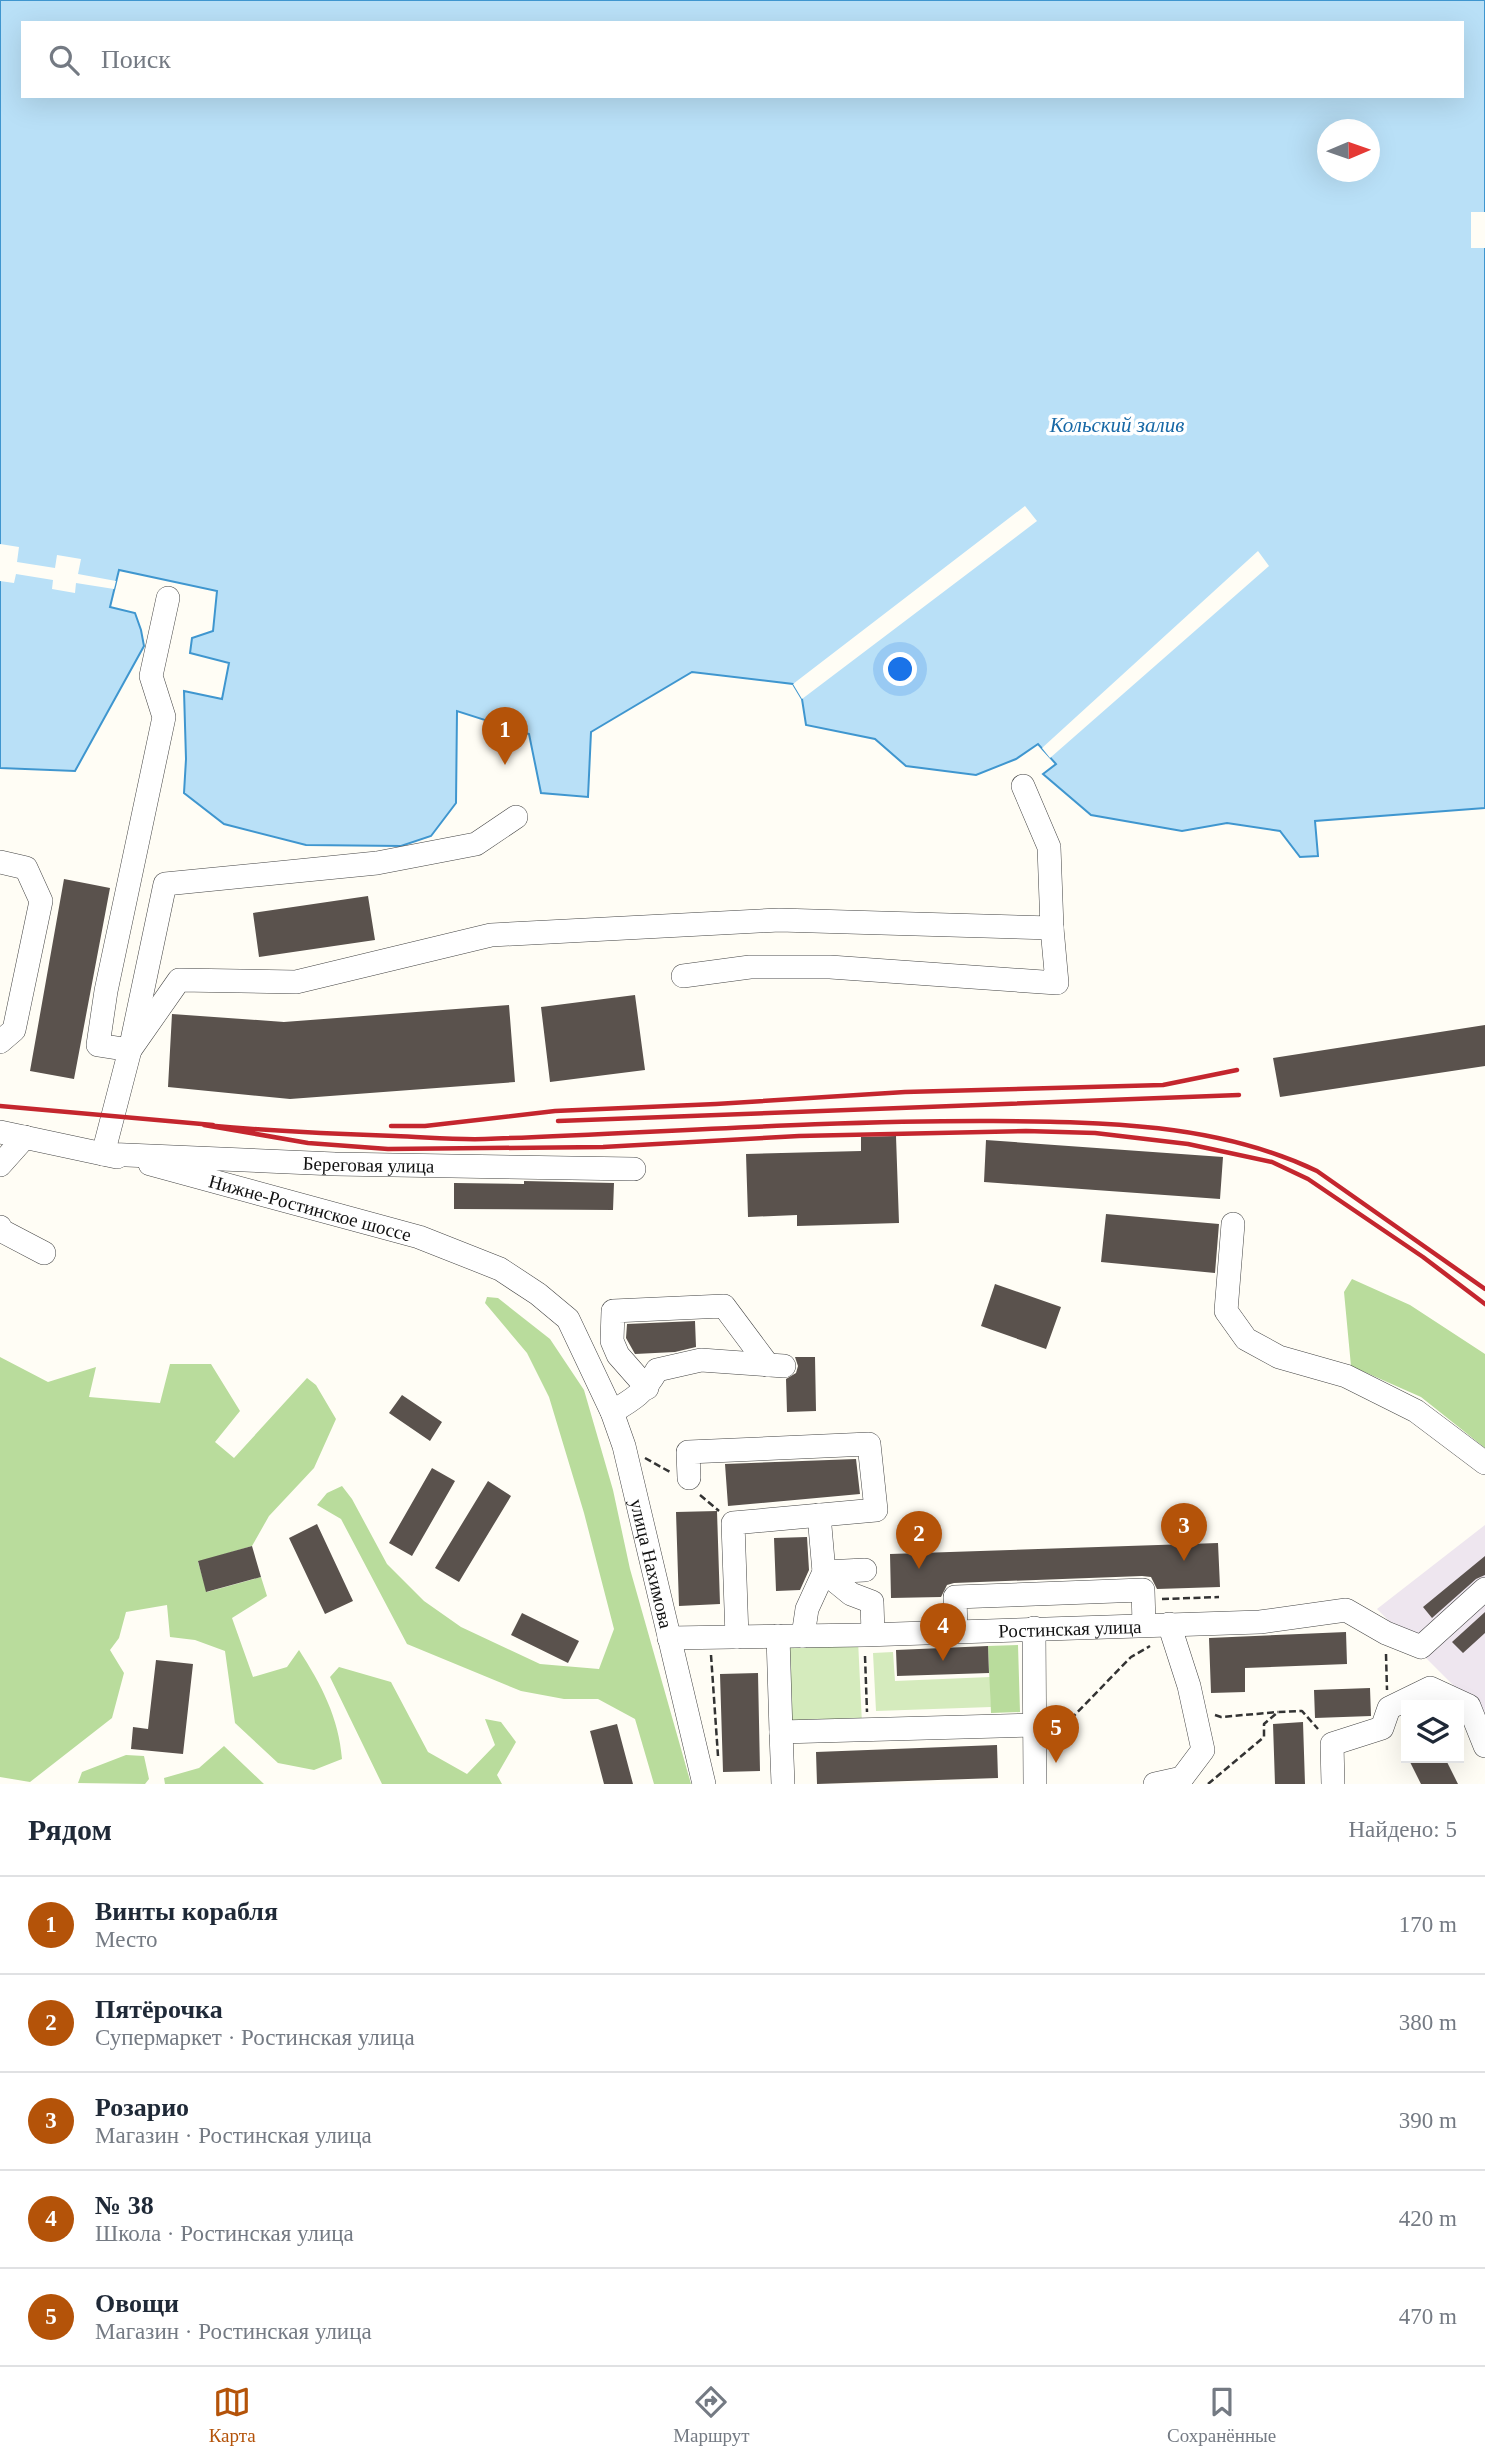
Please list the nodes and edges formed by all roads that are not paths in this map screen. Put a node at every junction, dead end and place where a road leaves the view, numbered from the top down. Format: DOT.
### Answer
graph roads {
  1 [pos="168,598"];
  2 [pos="1023,786"];
  3 [pos="516,817"];
  4 [pos="0,862"];
  5 [pos="1052,928"];
  6 [pos="683,976"];
  7 [pos="0,1042"];
  8 [pos="130,1050"];
  9 [pos="0,1132"];
  10 [pos="25,1137"];
  11 [pos="103,1154"];
  12 [pos="0,1165"];
  13 [pos="634,1169"];
  14 [pos="1233,1224"];
  15 [pos="0,1227"];
  16 [pos="44,1253"];
  17 [pos="583,1350"];
  18 [pos="647,1388"];
  19 [pos="612,1412"];
  20 [pos="1485,1463"];
  21 [pos="686,1480"];
  22 [pos="820,1515"];
  23 [pos="865,1570"];
  24 [pos="824,1572"];
  25 [pos="1485,1589"];
  26 [pos="1023,1595"];
  27 [pos="1144,1624"];
  28 [pos="1169,1625"];
  29 [pos="1029,1628"];
  30 [pos="956,1631"];
  31 [pos="868,1634"];
  32 [pos="778,1636"];
  33 [pos="803,1636"];
  34 [pos="737,1637"];
  35 [pos="668,1638"];
  36 [pos="1042,1727"];
  37 [pos="781,1732"];
  38 [pos="1485,1746"];
  39 [pos="704,1784"];
  40 [pos="783,1784"];
  41 [pos="1035,1784"];
  42 [pos="1155,1784"];
  43 [pos="1333,1784"];
  1 -- 8 [label="street"];
  2 -- 5 [label="street"];
  3 -- 8 [label="street"];
  4 -- 7 [label="street"];
  5 -- 6 [label="street"];
  5 -- 8 [label="street"];
  8 -- 11 [label="street"];
  9 -- 10 [label="street, Нижне-Ростинское шоссе"];
  10 -- 11 [label="street, Нижне-Ростинское шоссе"];
  10 -- 12 [label="street"];
  11 -- 13 [label="street, Береговая улица"];
  11 -- 17 [label="street, Нижне-Ростинское шоссе"];
  14 -- 20 [label="street"];
  15 -- 16 [label="street"];
  17 -- 19 [label="street, улица Нахимова"];
  18 -- 18 [label="street"];
  18 -- 19 [label="street"];
  19 -- 35 [label="street, улица Нахимова"];
  21 -- 22 [label="street"];
  22 -- 24 [label="street"];
  22 -- 34 [label="street"];
  23 -- 24 [label="street"];
  24 -- 31 [label="street"];
  24 -- 33 [label="street"];
  25 -- 28 [label="street, Ростинская улица"];
  26 -- 27 [label="street"];
  26 -- 29 [label="street"];
  26 -- 30 [label="street"];
  27 -- 28 [label="street, Ростинская улица"];
  27 -- 29 [label="street, Ростинская улица"];
  28 -- 42 [label="street"];
  29 -- 30 [label="street, Ростинская улица"];
  29 -- 36 [label="street"];
  30 -- 31 [label="street, Ростинская улица"];
  31 -- 33 [label="street, Ростинская улица"];
  32 -- 33 [label="street, Ростинская улица"];
  32 -- 34 [label="street, Ростинская улица"];
  32 -- 37 [label="street"];
  34 -- 35 [label="street, Ростинская улица"];
  35 -- 39 [label="street, улица Нахимова"];
  36 -- 37 [label="street"];
  36 -- 41 [label="street"];
  37 -- 40 [label="street"];
  38 -- 43 [label="street"];
}
